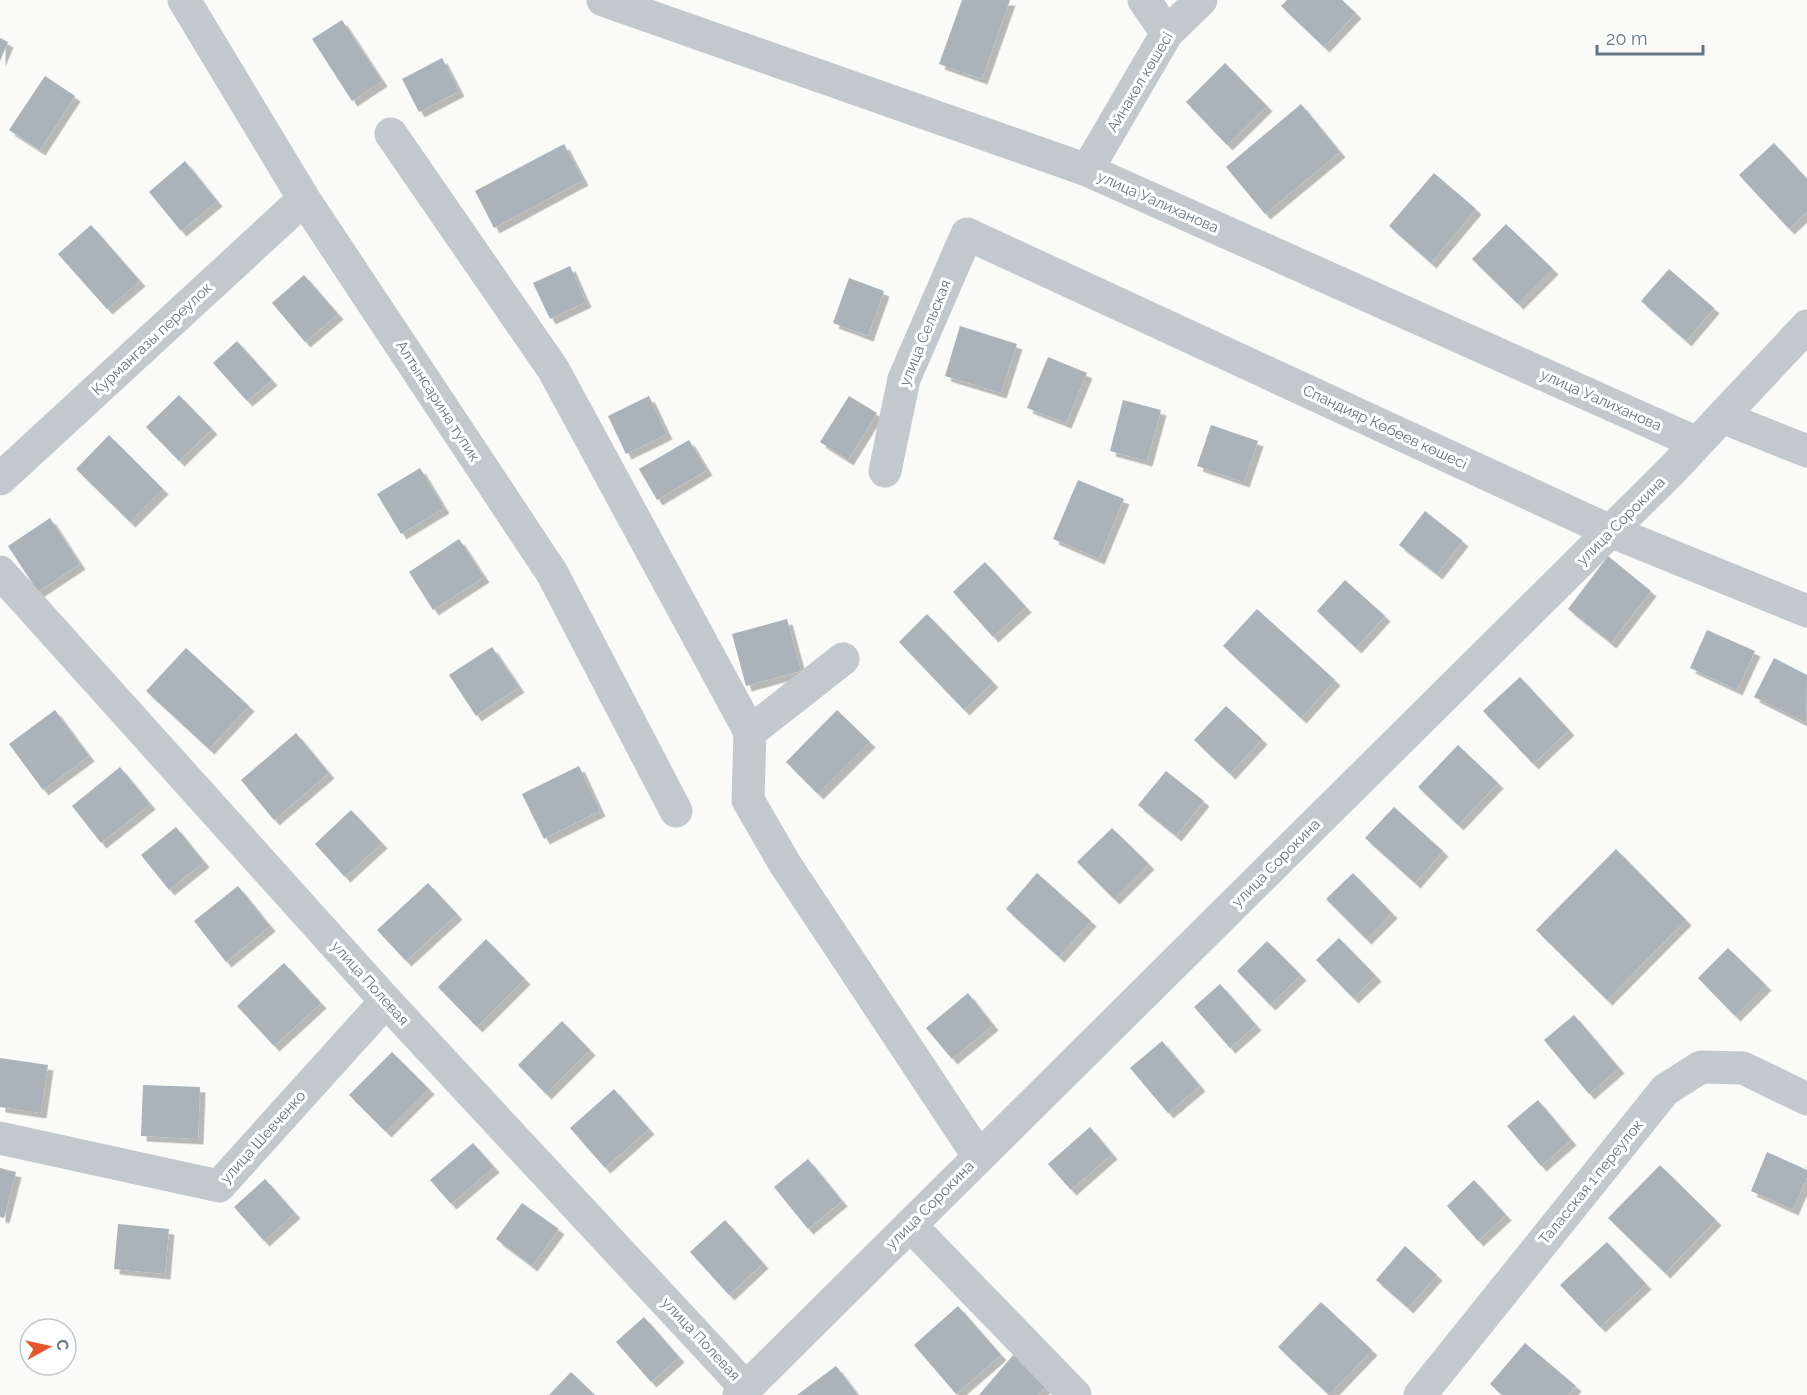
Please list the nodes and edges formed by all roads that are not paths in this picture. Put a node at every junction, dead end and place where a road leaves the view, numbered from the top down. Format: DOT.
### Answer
graph roads {
  1 [pos="184,0"];
  2 [pos="603,0"];
  3 [pos="1144,0"];
  4 [pos="1201,0"];
  5 [pos="1167,33"];
  6 [pos="391,134"];
  7 [pos="1087,170"];
  8 [pos="304,199"];
  9 [pos="967,234"];
  10 [pos="1807,326"];
  11 [pos="1722,417"];
  12 [pos="1697,443"];
  13 [pos="1807,451"];
  14 [pos="885,471"];
  15 [pos="0,479"];
  16 [pos="1610,531"];
  17 [pos="0,572"];
  18 [pos="1807,611"];
  19 [pos="843,659"];
  20 [pos="750,732"];
  21 [pos="676,811"];
  22 [pos="386,1001"];
  23 [pos="1807,1099"];
  24 [pos="0,1138"];
  25 [pos="979,1157"];
  26 [pos="910,1225"];
  27 [pos="743,1391"];
  28 [pos="1075,1395"];
  29 [pos="1420,1395"];
  1 -- 8 [label="street, Алтынсарина тупик"];
  2 -- 7 [label="street, улица Уалиханова"];
  3 -- 5 [label="street"];
  4 -- 5 [label="street, Айнакөл көшесі"];
  5 -- 7 [label="street, Айнакөл көшесі"];
  6 -- 20 [label="street"];
  7 -- 12 [label="street, улица Уалиханова"];
  8 -- 15 [label="street, Курмангазы переулок"];
  8 -- 21 [label="street, Алтынсарина тупик"];
  9 -- 14 [label="street, улица Сельская"];
  9 -- 16 [label="street, Спандияр Көбеев көшесі"];
  10 -- 11 [label="street, улица Сорокина"];
  11 -- 12 [label="street, улица Сорокина"];
  11 -- 13 [label="street"];
  12 -- 16 [label="street, улица Сорокина"];
  16 -- 18 [label="street, Спандияр Көбеев көшесі"];
  16 -- 25 [label="street, улица Сорокина"];
  17 -- 22 [label="street, улица Полевая"];
  19 -- 20 [label="street"];
  20 -- 25 [label="street"];
  22 -- 24 [label="street, улица Шевченко"];
  22 -- 27 [label="street, улица Полевая"];
  23 -- 29 [label="street, Таласская 1 переулок"];
  25 -- 26 [label="street, улица Сорокина"];
  26 -- 27 [label="street, улица Сорокина"];
  26 -- 28 [label="street"];
}
